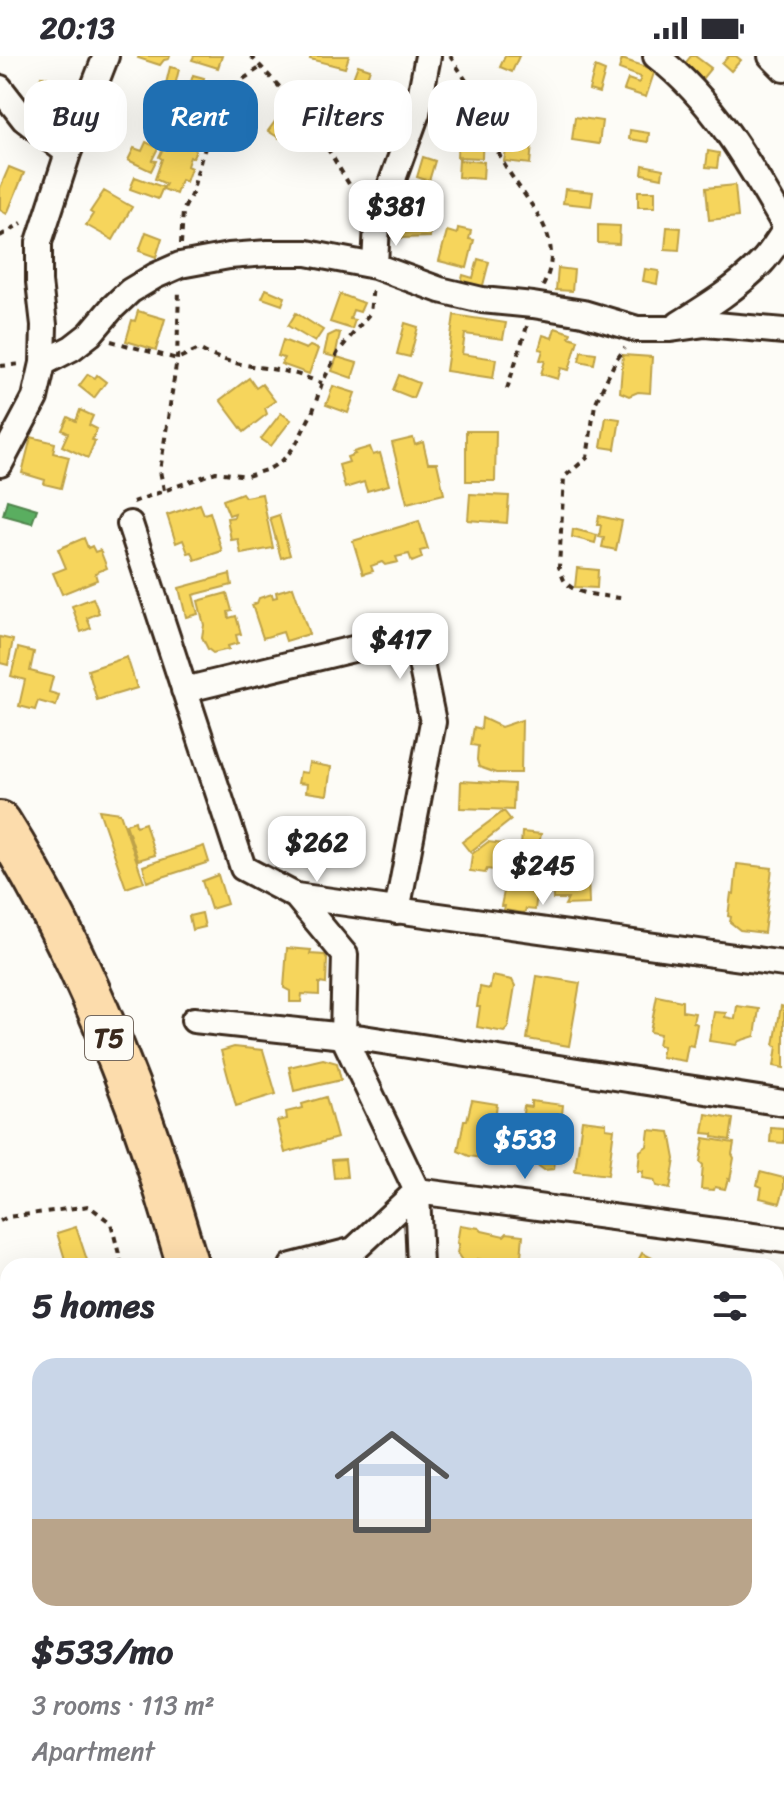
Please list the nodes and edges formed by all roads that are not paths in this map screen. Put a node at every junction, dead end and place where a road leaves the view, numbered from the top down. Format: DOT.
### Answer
graph roads {
  1 [pos="106,56"];
  2 [pos="428,56"];
  3 [pos="656,56"];
  4 [pos="771,56"];
  5 [pos="784,69"];
  6 [pos="0,88"];
  7 [pos="68,153"];
  8 [pos="784,224"];
  9 [pos="784,232"];
  10 [pos="375,266"];
  11 [pos="671,329"];
  12 [pos="784,331"];
  13 [pos="43,363"];
  14 [pos="0,464"];
  15 [pos="126,515"];
  16 [pos="184,690"];
  17 [pos="0,822"];
  18 [pos="296,896"];
  19 [pos="397,911"];
  20 [pos="784,964"];
  21 [pos="194,1020"];
  22 [pos="343,1036"];
  23 [pos="784,1103"];
  24 [pos="417,1191"];
  25 [pos="784,1240"];
  26 [pos="186,1258"];
  27 [pos="323,1258"];
  28 [pos="420,1258"];
  1 -- 7 [label="street"];
  2 -- 10 [label="street"];
  3 -- 8 [label="street"];
  4 -- 5 [label="street"];
  6 -- 7 [label="street"];
  7 -- 13 [label="street"];
  9 -- 11 [label="street"];
  10 -- 11 [label="street"];
  10 -- 13 [label="street"];
  11 -- 12 [label="street"];
  13 -- 14 [label="street"];
  15 -- 16 [label="street"];
  16 -- 18 [label="street"];
  16 -- 19 [label="street"];
  17 -- 26 [label="highway, T5"];
  18 -- 19 [label="street"];
  18 -- 22 [label="street"];
  19 -- 20 [label="street"];
  21 -- 22 [label="street"];
  22 -- 23 [label="street"];
  22 -- 24 [label="street"];
  24 -- 25 [label="street"];
  24 -- 27 [label="street"];
  24 -- 28 [label="street"];
}
